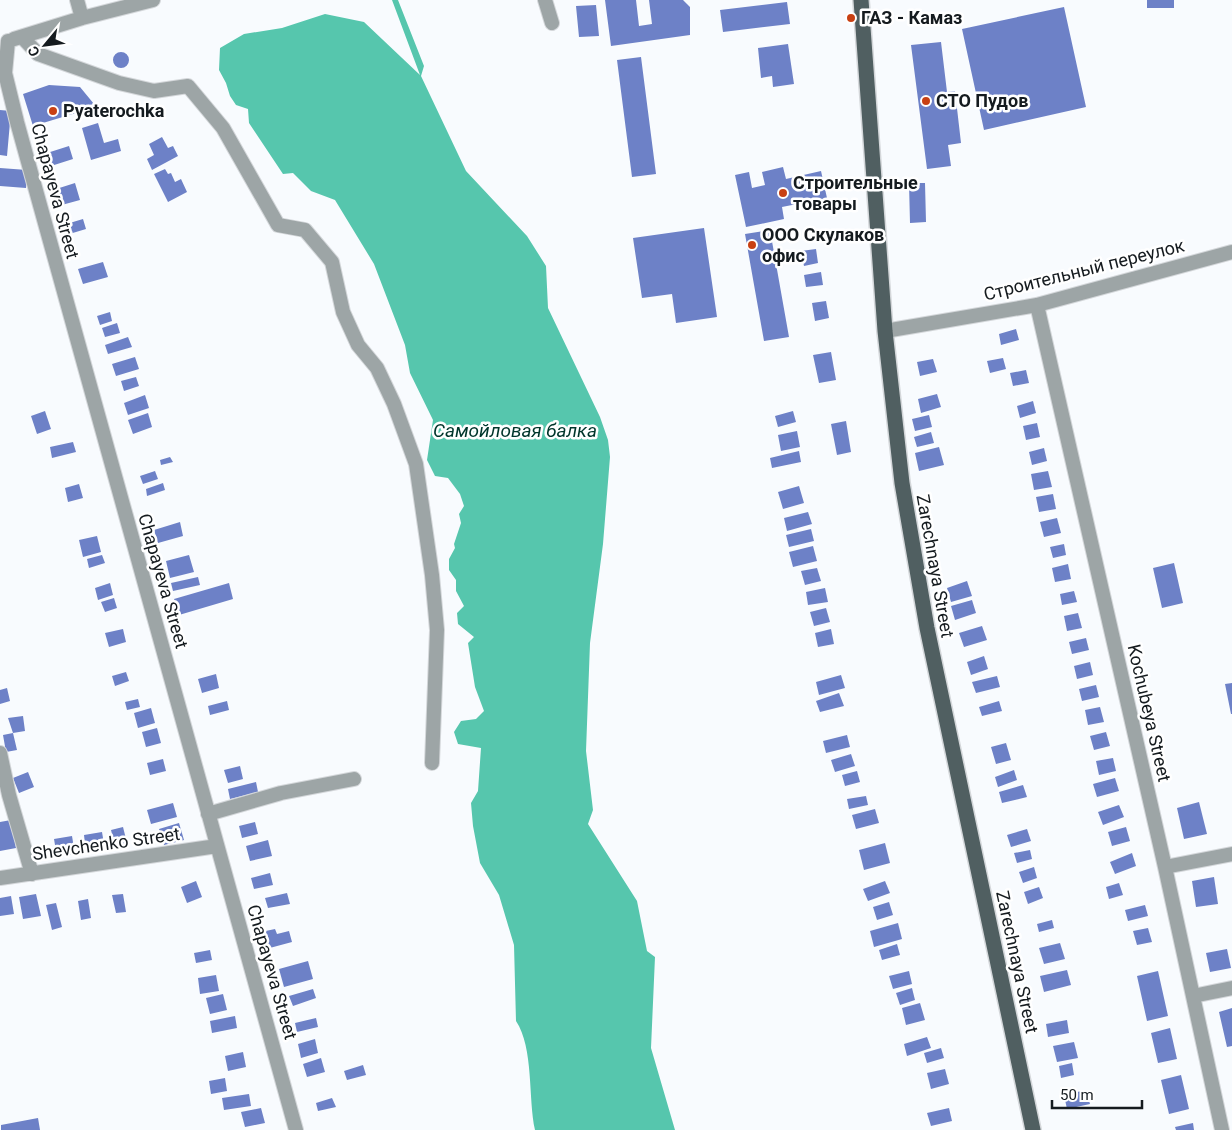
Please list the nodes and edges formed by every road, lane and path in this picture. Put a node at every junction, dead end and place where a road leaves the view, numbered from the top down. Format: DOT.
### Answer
graph roads {
  1 [pos="77,0"];
  2 [pos="153,0"];
  3 [pos="545,0"];
  4 [pos="861,0"];
  5 [pos="82,18"];
  6 [pos="552,22"];
  7 [pos="22,37"];
  8 [pos="4,43"];
  9 [pos="1232,252"];
  10 [pos="1037,305"];
  11 [pos="885,331"];
  12 [pos="0,753"];
  13 [pos="432,763"];
  14 [pos="354,779"];
  15 [pos="208,814"];
  16 [pos="217,846"];
  17 [pos="1232,854"];
  18 [pos="1165,867"];
  19 [pos="32,874"];
  20 [pos="0,878"];
  21 [pos="1232,988"];
  22 [pos="1193,996"];
  23 [pos="296,1130"];
  24 [pos="1033,1130"];
  25 [pos="1222,1130"];
  1 -- 5 [label="street"];
  2 -- 5 [label="street"];
  3 -- 6 [label="street"];
  4 -- 11 [label="main road, Zarechnaya Street"];
  5 -- 7 [label="street"];
  7 -- 8 [label="street"];
  7 -- 13 [label="street"];
  8 -- 15 [label="street, Chapayeva Street"];
  9 -- 10 [label="street, Строительный переулок"];
  10 -- 11 [label="street, Строительный переулок"];
  10 -- 18 [label="street, Kochubeya Street"];
  11 -- 24 [label="main road, Zarechnaya Street"];
  12 -- 19 [label="street"];
  14 -- 15 [label="street"];
  15 -- 16 [label="street, Chapayeva Street"];
  16 -- 19 [label="street, Shevchenko Street"];
  16 -- 23 [label="street, Chapayeva Street"];
  17 -- 18 [label="street"];
  18 -- 22 [label="street, Kochubeya Street"];
  19 -- 20 [label="street, Shevchenko Street"];
  21 -- 22 [label="street"];
  22 -- 25 [label="street, Kochubeya Street"];
}
